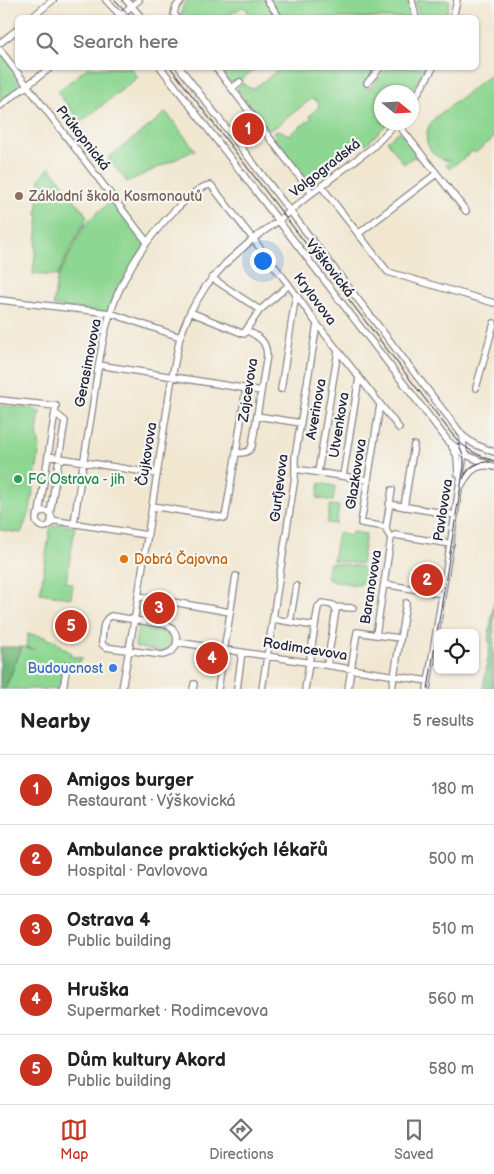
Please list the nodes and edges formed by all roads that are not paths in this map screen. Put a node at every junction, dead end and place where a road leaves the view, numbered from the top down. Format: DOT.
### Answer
graph roads {
  1 [pos="53,0"];
  2 [pos="106,0"];
  3 [pos="126,0"];
  4 [pos="139,0"];
  5 [pos="183,0"];
  6 [pos="267,0"];
  7 [pos="412,0"];
  8 [pos="457,0"];
  9 [pos="132,6"];
  10 [pos="35,15"];
  11 [pos="118,15"];
  12 [pos="122,15"];
  13 [pos="140,15"];
  14 [pos="175,15"];
  15 [pos="278,15"];
  16 [pos="415,15"];
  17 [pos="454,15"];
  18 [pos="15,31"];
  19 [pos="0,43"];
  20 [pos="0,50"];
  21 [pos="15,69"];
  22 [pos="15,70"];
  23 [pos="47,70"];
  24 [pos="163,70"];
  25 [pos="182,70"];
  26 [pos="218,70"];
  27 [pos="378,70"];
  28 [pos="432,70"];
  29 [pos="240,82"];
  30 [pos="367,83"];
  31 [pos="27,85"];
  32 [pos="232,88"];
  33 [pos="419,92"];
  34 [pos="0,106"];
  35 [pos="275,129"];
  36 [pos="390,130"];
  37 [pos="402,130"];
  38 [pos="268,134"];
  39 [pos="436,174"];
  40 [pos="211,185"];
  41 [pos="321,186"];
  42 [pos="312,193"];
  43 [pos="466,211"];
  44 [pos="290,212"];
  45 [pos="278,221"];
  46 [pos="358,234"];
  47 [pos="253,239"];
  48 [pos="147,242"];
  49 [pos="212,278"];
  50 [pos="289,285"];
  51 [pos="296,294"];
  52 [pos="0,300"];
  53 [pos="494,303"];
  54 [pos="260,310"];
  55 [pos="190,312"];
  56 [pos="110,313"];
  57 [pos="494,323"];
  58 [pos="317,324"];
  59 [pos="245,332"];
  60 [pos="180,337"];
  61 [pos="338,351"];
  62 [pos="99,365"];
  63 [pos="172,377"];
  64 [pos="359,378"];
  65 [pos="246,388"];
  66 [pos="476,388"];
  67 [pos="281,389"];
  68 [pos="261,391"];
  69 [pos="0,400"];
  70 [pos="380,405"];
  71 [pos="55,413"];
  72 [pos="257,416"];
  73 [pos="301,423"];
  74 [pos="399,428"];
  75 [pos="463,436"];
  76 [pos="448,441"];
  77 [pos="414,445"];
  78 [pos="480,447"];
  79 [pos="494,452"];
  80 [pos="236,453"];
  81 [pos="464,454"];
  82 [pos="48,456"];
  83 [pos="60,457"];
  84 [pos="84,462"];
  85 [pos="494,467"];
  86 [pos="295,469"];
  87 [pos="318,472"];
  88 [pos="157,474"];
  89 [pos="343,476"];
  90 [pos="368,480"];
  91 [pos="392,490"];
  92 [pos="459,490"];
  93 [pos="389,504"];
  94 [pos="152,506"];
  95 [pos="404,507"];
  96 [pos="39,513"];
  97 [pos="455,515"];
  98 [pos="51,517"];
  99 [pos="74,524"];
  100 [pos="386,527"];
  101 [pos="147,535"];
  102 [pos="391,538"];
  103 [pos="451,544"];
  104 [pos="236,576"];
  105 [pos="384,584"];
  106 [pos="296,586"];
  107 [pos="442,594"];
  108 [pos="138,596"];
  109 [pos="406,603"];
  110 [pos="334,607"];
  111 [pos="353,608"];
  112 [pos="230,612"];
  113 [pos="134,619"];
  114 [pos="272,619"];
  115 [pos="290,622"];
  116 [pos="315,626"];
  117 [pos="376,634"];
  118 [pos="400,638"];
  119 [pos="177,642"];
  120 [pos="128,650"];
  121 [pos="224,650"];
  122 [pos="242,652"];
  123 [pos="267,656"];
  124 [pos="309,662"];
  125 [pos="67,665"];
  126 [pos="327,665"];
  127 [pos="352,669"];
  128 [pos="394,676"];
  129 [pos="428,681"];
  130 [pos="63,689"];
  131 [pos="122,689"];
  132 [pos="218,689"];
  133 [pos="237,689"];
  134 [pos="262,689"];
  135 [pos="305,689"];
  136 [pos="348,689"];
  137 [pos="392,689"];
  138 [pos="427,689"];
  1 -- 10 [label="street"];
  2 -- 11 [label="street"];
  3 -- 9 [label="street"];
  4 -- 9 [label="street"];
  5 -- 14 [label="street"];
  6 -- 15 [label="street"];
  7 -- 16 [label="street"];
  8 -- 17 [label="street"];
  9 -- 12 [label="street"];
  9 -- 13 [label="street"];
  18 -- 19 [label="street"];
  20 -- 21 [label="street, Průkopnická"];
  22 -- 31 [label="street, Průkopnická"];
  23 -- 31 [label="street"];
  24 -- 45 [label="street, Výškovická"];
  25 -- 44 [label="street, Výškovická"];
  26 -- 32 [label="street"];
  27 -- 30 [label="street"];
  28 -- 33 [label="street"];
  29 -- 32 [label="street"];
  31 -- 34 [label="street"];
  31 -- 48 [label="street, Průkopnická"];
  32 -- 38 [label="street"];
  35 -- 38 [label="street"];
  36 -- 41 [label="street, Volgogradská"];
  37 -- 39 [label="street"];
  38 -- 42 [label="street"];
  39 -- 43 [label="street"];
  39 -- 46 [label="street"];
  40 -- 47 [label="street, Krylovova"];
  40 -- 48 [label="street, Gerasimovova"];
  41 -- 42 [label="street, Volgogradská"];
  41 -- 46 [label="street"];
  42 -- 44 [label="street, Volgogradská"];
  44 -- 45 [label="street, Čujkovova"];
  44 -- 75 [label="street, Výškovická"];
  45 -- 47 [label="street, Čujkovova"];
  45 -- 76 [label="street, Výškovická"];
  46 -- 53 [label="street"];
  47 -- 49 [label="street, Čujkovova"];
  47 -- 50 [label="street, Krylovova"];
  48 -- 56 [label="street, Gerasimovova"];
  49 -- 54 [label="street"];
  49 -- 55 [label="street, Čujkovova"];
  50 -- 51 [label="street, Krylovova"];
  50 -- 54 [label="street"];
  51 -- 58 [label="street, Krylovova"];
  51 -- 67 [label="street"];
  52 -- 56 [label="street"];
  54 -- 59 [label="street"];
  55 -- 59 [label="street"];
  55 -- 60 [label="street, Čujkovova"];
  56 -- 60 [label="street"];
  56 -- 62 [label="street, Gerasimovova"];
  57 -- 66 [label="street"];
  58 -- 61 [label="street, Krylovova"];
  58 -- 73 [label="street, Gurťjevova"];
  59 -- 68 [label="street, Zajcevova"];
  60 -- 63 [label="street, Čujkovova"];
  61 -- 64 [label="street, Krylovova"];
  61 -- 87 [label="street, Averinova"];
  62 -- 63 [label="street"];
  62 -- 84 [label="street, Gerasimovova"];
  63 -- 65 [label="street"];
  63 -- 88 [label="street, Čujkovova"];
  64 -- 70 [label="street, Krylovova"];
  64 -- 89 [label="street, Utvenkova"];
  65 -- 68 [label="street"];
  65 -- 80 [label="street, Zajcevova"];
  68 -- 72 [label="street, Zajcevova"];
  69 -- 71 [label="street"];
  70 -- 74 [label="street, Krylovova"];
  70 -- 90 [label="street, Glazkovova"];
  71 -- 82 [label="street"];
  71 -- 83 [label="street"];
  72 -- 73 [label="street"];
  72 -- 80 [label="street, Zajcevova"];
  73 -- 86 [label="street, Gurťjevova"];
  75 -- 78 [label="street, Výškovická"];
  75 -- 81 [label="street, Pavlovova"];
  76 -- 81 [label="street, Výškovická"];
  76 -- 92 [label="street"];
  77 -- 95 [label="street"];
  78 -- 79 [label="street, Výškovická"];
  78 -- 81 [label="street"];
  80 -- 94 [label="street, Zajcevova"];
  81 -- 85 [label="street, Výškovická"];
  81 -- 92 [label="street, Pavlovova"];
  82 -- 83 [label="street"];
  82 -- 96 [label="street"];
  83 -- 84 [label="street"];
  83 -- 98 [label="street"];
  84 -- 88 [label="street"];
  84 -- 99 [label="street, Gerasimovova"];
  85 -- 92 [label="street"];
  86 -- 87 [label="street"];
  86 -- 114 [label="street, Gurťjevova"];
  87 -- 89 [label="street"];
  88 -- 94 [label="street, Čujkovova"];
  89 -- 90 [label="street"];
  90 -- 100 [label="street, Glazkovova"];
  91 -- 93 [label="street"];
  92 -- 97 [label="street, Pavlovova"];
  93 -- 95 [label="street"];
  93 -- 100 [label="street"];
  94 -- 101 [label="street, Čujkovova"];
  95 -- 97 [label="street"];
  96 -- 98 [label="street"];
  96 -- 98 [label="street"];
  97 -- 103 [label="street, Pavlovova"];
  98 -- 99 [label="street"];
  99 -- 101 [label="street"];
  100 -- 102 [label="street, Baranovova"];
  101 -- 108 [label="street, Čujkovova"];
  102 -- 103 [label="street"];
  102 -- 105 [label="street, Baranovova"];
  103 -- 107 [label="street, Pavlovova"];
  104 -- 112 [label="street"];
  105 -- 107 [label="street"];
  105 -- 117 [label="street, Baranovova"];
  106 -- 115 [label="street"];
  107 -- 129 [label="street, Pavlovova"];
  108 -- 112 [label="street"];
  108 -- 113 [label="street, Čujkovova"];
  109 -- 118 [label="street"];
  110 -- 111 [label="street"];
  110 -- 116 [label="street"];
  110 -- 126 [label="street"];
  112 -- 121 [label="street"];
  113 -- 119 [label="street"];
  113 -- 120 [label="street, Čujkovova"];
  113 -- 120 [label="street"];
  114 -- 115 [label="street"];
  114 -- 123 [label="street, Gurťjevova"];
  115 -- 116 [label="street"];
  116 -- 124 [label="street"];
  117 -- 118 [label="street"];
  117 -- 127 [label="street, Baranovova"];
  118 -- 128 [label="street"];
  119 -- 120 [label="street"];
  119 -- 121 [label="street, Rodimcevova"];
  120 -- 131 [label="street, Čujkovova"];
  121 -- 122 [label="street, Rodimcevova"];
  121 -- 132 [label="street"];
  122 -- 123 [label="street, Rodimcevova"];
  122 -- 133 [label="street"];
  123 -- 124 [label="street, Rodimcevova"];
  123 -- 134 [label="street, Gurťjevova"];
  124 -- 126 [label="street, Rodimcevova"];
  124 -- 135 [label="street"];
  125 -- 130 [label="street"];
  126 -- 127 [label="street, Rodimcevova"];
  127 -- 128 [label="street, Rodimcevova"];
  127 -- 136 [label="street"];
  128 -- 129 [label="street, Rodimcevova"];
  128 -- 137 [label="street"];
  129 -- 138 [label="street, Pavlovova"];
}
